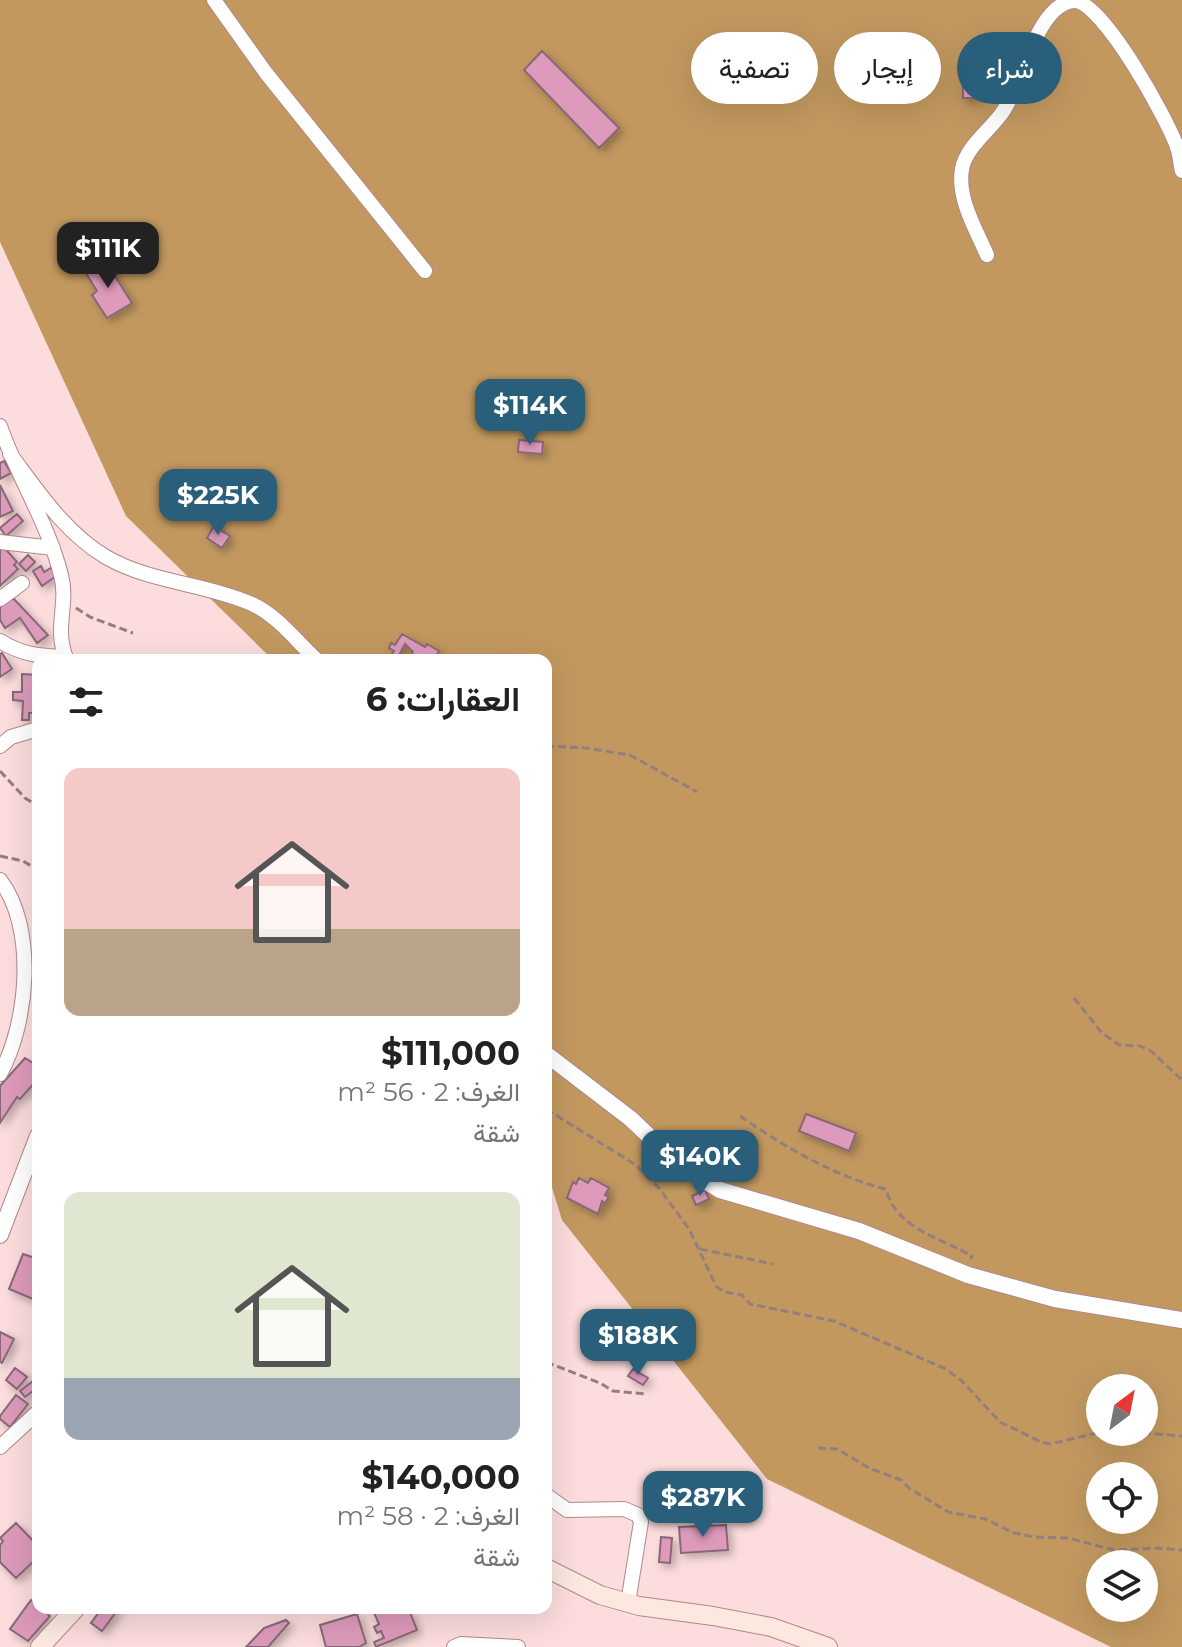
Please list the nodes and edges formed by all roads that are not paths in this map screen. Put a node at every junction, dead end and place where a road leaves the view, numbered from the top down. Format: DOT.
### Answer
graph roads {
  1 [pos="214,0"];
  2 [pos="1182,171"];
  3 [pos="987,255"];
  4 [pos="425,271"];
  5 [pos="0,426"];
  6 [pos="10,454"];
  7 [pos="0,542"];
  8 [pos="53,548"];
  9 [pos="22,583"];
  10 [pos="0,599"];
  11 [pos="0,641"];
  12 [pos="65,654"];
  13 [pos="312,654"];
  14 [pos="32,656"];
  15 [pos="32,731"];
  16 [pos="0,746"];
  17 [pos="0,880"];
  18 [pos="552,1059"];
  19 [pos="0,1074"];
  20 [pos="32,1152"];
  21 [pos="0,1235"];
  22 [pos="1182,1320"];
  23 [pos="32,1418"];
  24 [pos="0,1447"];
  25 [pos="552,1499"];
  26 [pos="552,1571"];
  27 [pos="628,1603"];
  28 [pos="70,1614"];
  29 [pos="40,1647"];
  30 [pos="454,1647"];
  31 [pos="518,1647"];
  32 [pos="828,1647"];
  1 -- 4 [label="street"];
  2 -- 3 [label="street"];
  5 -- 6 [label="street"];
  6 -- 8 [label="street"];
  6 -- 13 [label="street"];
  7 -- 8 [label="street"];
  8 -- 12 [label="street"];
  9 -- 10 [label="street"];
  11 -- 14 [label="street"];
  15 -- 16 [label="street"];
  17 -- 19 [label="street"];
  18 -- 22 [label="street"];
  20 -- 21 [label="street"];
  23 -- 24 [label="street"];
  25 -- 27 [label="street"];
  26 -- 27 [label="main road"];
  27 -- 32 [label="main road"];
  28 -- 29 [label="main road"];
  30 -- 31 [label="street"];
}
